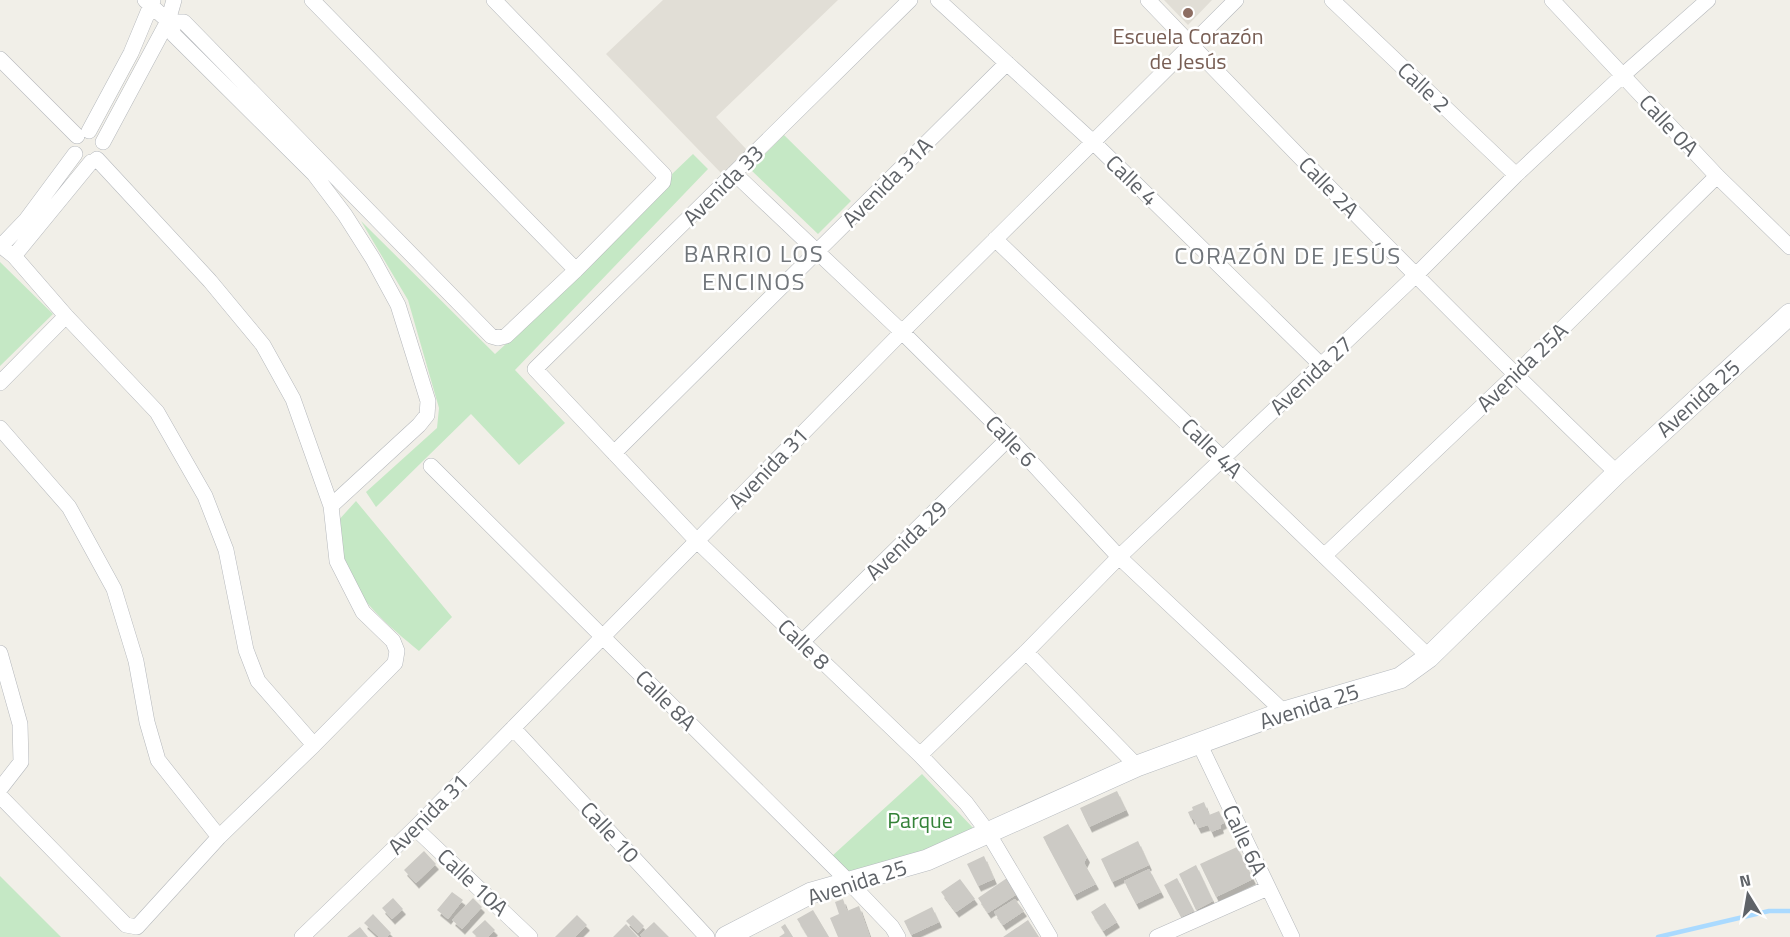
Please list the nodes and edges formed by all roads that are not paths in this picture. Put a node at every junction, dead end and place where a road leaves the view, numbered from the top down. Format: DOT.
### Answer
graph roads {
  1 [pos="174,0"];
  2 [pos="312,0"];
  3 [pos="494,0"];
  4 [pos="910,0"];
  5 [pos="938,0"];
  6 [pos="1148,0"];
  7 [pos="1236,0"];
  8 [pos="1332,0"];
  9 [pos="1552,0"];
  10 [pos="1708,0"];
  11 [pos="150,2"];
  12 [pos="168,21"];
  13 [pos="1191,45"];
  14 [pos="0,59"];
  15 [pos="1007,63"];
  16 [pos="1622,76"];
  17 [pos="83,134"];
  18 [pos="104,142"];
  19 [pos="1093,142"];
  20 [pos="75,154"];
  21 [pos="94,161"];
  22 [pos="318,169"];
  23 [pos="734,173"];
  24 [pos="1516,175"];
  25 [pos="1717,176"];
  26 [pos="995,239"];
  27 [pos="0,245"];
  28 [pos="1790,247"];
  29 [pos="818,252"];
  30 [pos="14,256"];
  31 [pos="576,270"];
  32 [pos="1415,276"];
  33 [pos="1790,314"];
  34 [pos="66,316"];
  35 [pos="902,332"];
  36 [pos="1321,365"];
  37 [pos="535,369"];
  38 [pos="1515,375"];
  39 [pos="0,383"];
  40 [pos="0,428"];
  41 [pos="1009,438"];
  42 [pos="614,453"];
  43 [pos="1222,458"];
  44 [pos="431,465"];
  45 [pos="1617,473"];
  46 [pos="331,506"];
  47 [pos="697,541"];
  48 [pos="1324,556"];
  49 [pos="1119,557"];
  50 [pos="602,637"];
  51 [pos="802,642"];
  52 [pos="1026,652"];
  53 [pos="0,653"];
  54 [pos="1429,657"];
  55 [pos="1284,712"];
  56 [pos="513,728"];
  57 [pos="1199,743"];
  58 [pos="314,745"];
  59 [pos="920,755"];
  60 [pos="1137,766"];
  61 [pos="0,789"];
  62 [pos="0,796"];
  63 [pos="415,828"];
  64 [pos="987,831"];
  65 [pos="219,837"];
  66 [pos="849,882"];
  67 [pos="1268,888"];
  68 [pos="522,934"];
  69 [pos="302,937"];
  70 [pos="707,937"];
  71 [pos="726,937"];
  72 [pos="897,937"];
  73 [pos="1050,937"];
  74 [pos="1157,937"];
  75 [pos="1292,937"];
  1 -- 12 [label="street"];
  2 -- 31 [label="street"];
  3 -- 31 [label="street"];
  4 -- 23 [label="street, Avenida 33"];
  5 -- 15 [label="street, Calle 4"];
  6 -- 13 [label="street, Calle 2A"];
  7 -- 13 [label="street, Avenida 31"];
  8 -- 24 [label="street, Calle 2"];
  9 -- 16 [label="street, Calle 0A"];
  10 -- 16 [label="street, Avenida 27"];
  11 -- 12 [label="street"];
  11 -- 17 [label="street"];
  12 -- 18 [label="street"];
  12 -- 22 [label="street"];
  13 -- 19 [label="street, Avenida 31"];
  13 -- 32 [label="street, Calle 2A"];
  14 -- 17 [label="street"];
  15 -- 19 [label="street, Calle 4"];
  15 -- 29 [label="street, Avenida 31A"];
  16 -- 24 [label="street, Avenida 27"];
  16 -- 25 [label="street, Calle 0A"];
  17 -- 18 [label="street"];
  17 -- 20 [label="street"];
  18 -- 21 [label="street"];
  19 -- 26 [label="street, Avenida 31"];
  19 -- 36 [label="street, Calle 4"];
  20 -- 21 [label="street"];
  20 -- 27 [label="street"];
  21 -- 30 [label="street"];
  21 -- 46 [label="street"];
  22 -- 31 [label="street"];
  22 -- 46 [label="street"];
  23 -- 29 [label="street, Calle 6"];
  23 -- 37 [label="street, Avenida 33"];
  24 -- 32 [label="street, Avenida 27"];
  25 -- 28 [label="street, Calle 0A"];
  25 -- 38 [label="street, Avenida 25A"];
  26 -- 35 [label="street, Avenida 31"];
  26 -- 43 [label="street, Calle 4A"];
  27 -- 30 [label="street"];
  29 -- 35 [label="street, Calle 6"];
  29 -- 42 [label="street, Avenida 31A"];
  30 -- 34 [label="street"];
  32 -- 36 [label="street, Avenida 27"];
  32 -- 38 [label="street, Calle 2A"];
  33 -- 45 [label="street, Avenida 25"];
  34 -- 39 [label="street"];
  34 -- 58 [label="street"];
  35 -- 41 [label="street, Calle 6"];
  35 -- 47 [label="street, Avenida 31"];
  36 -- 43 [label="street, Avenida 27"];
  37 -- 42 [label="street, Calle 8"];
  38 -- 45 [label="street, Calle 2A"];
  38 -- 48 [label="street, Avenida 25A"];
  40 -- 65 [label="street"];
  41 -- 49 [label="street, Calle 6"];
  41 -- 51 [label="street, Avenida 29"];
  42 -- 47 [label="street, Calle 8"];
  43 -- 48 [label="street, Calle 4A"];
  43 -- 49 [label="street, Avenida 27"];
  44 -- 50 [label="street, Calle 8A"];
  45 -- 54 [label="street, Avenida 25"];
  46 -- 58 [label="street"];
  47 -- 50 [label="street, Avenida 31"];
  47 -- 51 [label="street, Calle 8"];
  48 -- 54 [label="street, Calle 4A"];
  49 -- 52 [label="street, Avenida 27"];
  49 -- 55 [label="street, Calle 6"];
  50 -- 56 [label="street, Avenida 31"];
  50 -- 66 [label="street, Calle 8A"];
  51 -- 59 [label="street, Calle 8"];
  52 -- 59 [label="street, Avenida 27"];
  52 -- 60 [label="street"];
  53 -- 61 [label="street"];
  54 -- 55 [label="street, Avenida 25"];
  55 -- 57 [label="street, Avenida 25"];
  56 -- 63 [label="street, Avenida 31"];
  56 -- 70 [label="street, Calle 10"];
  57 -- 60 [label="street, Avenida 25"];
  57 -- 67 [label="street, Calle 6A"];
  58 -- 65 [label="street"];
  59 -- 64 [label="street, Calle 8"];
  60 -- 64 [label="street, Avenida 25"];
  62 -- 65 [label="street"];
  63 -- 68 [label="street, Calle 10A"];
  63 -- 69 [label="street, Avenida 31"];
  64 -- 66 [label="street, Avenida 25"];
  64 -- 73 [label="street, Calle 8"];
  66 -- 71 [label="street, Avenida 25"];
  66 -- 72 [label="street, Calle 8A"];
  67 -- 74 [label="street"];
  67 -- 75 [label="street, Calle 6A"];
}
